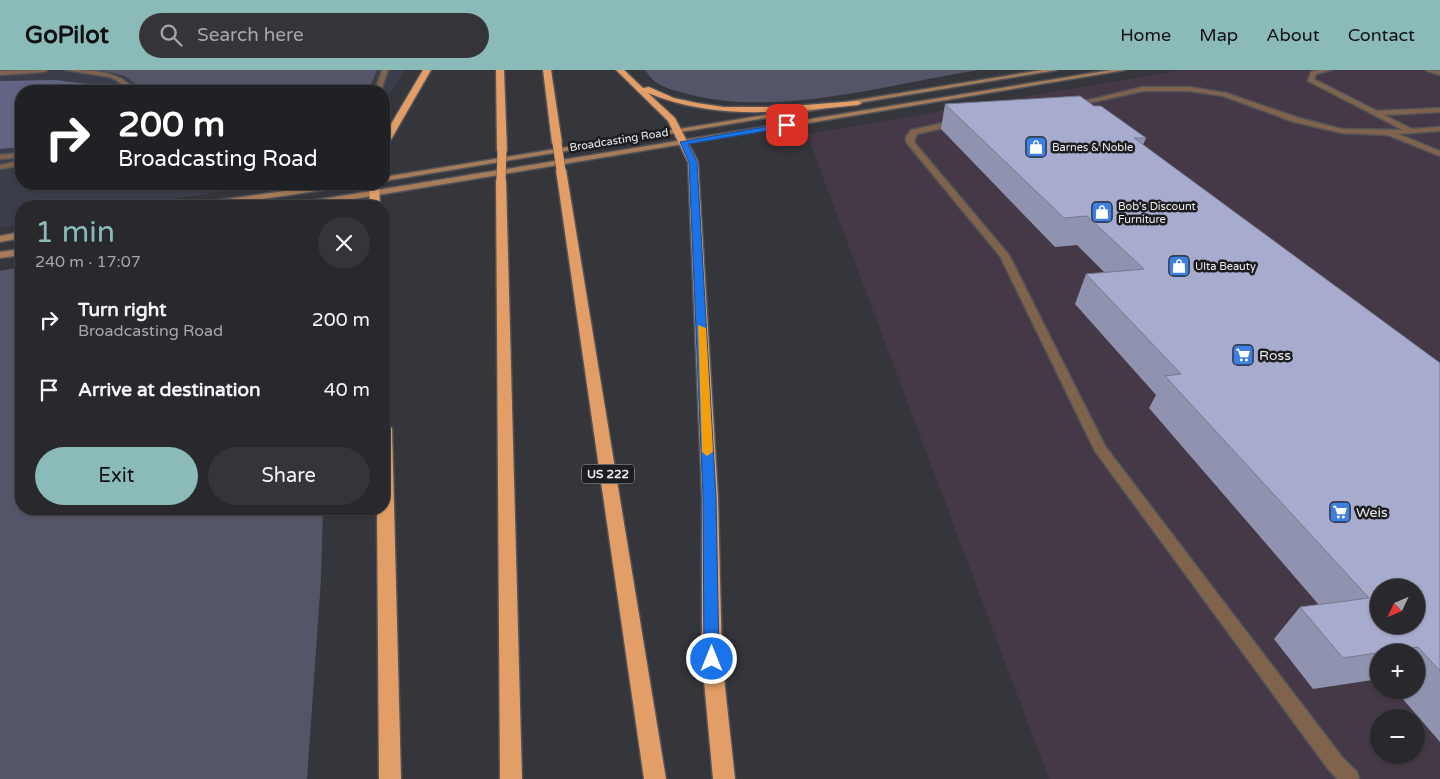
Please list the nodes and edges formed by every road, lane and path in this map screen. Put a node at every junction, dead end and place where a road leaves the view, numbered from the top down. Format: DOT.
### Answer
graph roads {
  1 [pos="44,70"];
  2 [pos="69,70"];
  3 [pos="385,70"];
  4 [pos="427,70"];
  5 [pos="500,70"];
  6 [pos="547,70"];
  7 [pos="620,70"];
  8 [pos="1054,70"];
  9 [pos="1122,70"];
  10 [pos="1328,70"];
  11 [pos="1429,70"];
  12 [pos="0,73"];
  13 [pos="1440,73"];
  14 [pos="634,83"];
  15 [pos="128,85"];
  16 [pos="380,85"];
  17 [pos="858,103"];
  18 [pos="1055,107"];
  19 [pos="1440,110"];
  20 [pos="1374,113"];
  21 [pos="968,120"];
  22 [pos="1440,129"];
  23 [pos="1411,131"];
  24 [pos="390,133"];
  25 [pos="1389,133"];
  26 [pos="681,137"];
  27 [pos="1440,154"];
  28 [pos="15,156"];
  29 [pos="0,157"];
  30 [pos="15,164"];
  31 [pos="0,167"];
  32 [pos="390,177"];
  33 [pos="390,186"];
  34 [pos="308,190"];
  35 [pos="370,190"];
  36 [pos="240,200"];
  37 [pos="325,200"];
  38 [pos="15,236"];
  39 [pos="0,239"];
  40 [pos="15,253"];
  41 [pos="0,255"];
  42 [pos="385,515"];
  43 [pos="390,779"];
  44 [pos="511,779"];
  45 [pos="655,779"];
  46 [pos="724,779"];
  47 [pos="1350,779"];
  1 -- 12 [label="lane"];
  2 -- 15 [label="lane"];
  3 -- 16 [label="lane"];
  4 -- 24 [label="highway"];
  5 -- 44 [label="highway, bridge"];
  6 -- 45 [label="highway, US 222, bridge"];
  7 -- 14 [label="highway"];
  8 -- 17 [label="main road, Broadcasting Road"];
  9 -- 26 [label="main road, Broadcasting Road"];
  10 -- 20 [label="lane"];
  11 -- 13 [label="lane"];
  14 -- 17 [label="highway"];
  14 -- 26 [label="highway"];
  17 -- 26 [label="main road, Broadcasting Road"];
  18 -- 25 [label="lane"];
  19 -- 20 [label="lane"];
  20 -- 23 [label="lane"];
  21 -- 47 [label="lane"];
  22 -- 23 [label="lane"];
  23 -- 25 [label="lane"];
  25 -- 27 [label="lane"];
  26 -- 32 [label="main road, Broadcasting Road"];
  26 -- 33 [label="main road, Broadcasting Road"];
  26 -- 46 [label="highway"];
  28 -- 29 [label="lane"];
  30 -- 31 [label="lane"];
  34 -- 36 [label="main road"];
  35 -- 37 [label="main road, Broadcasting Road"];
  38 -- 39 [label="main road"];
  40 -- 41 [label="main road"];
  42 -- 43 [label="highway"];
}
